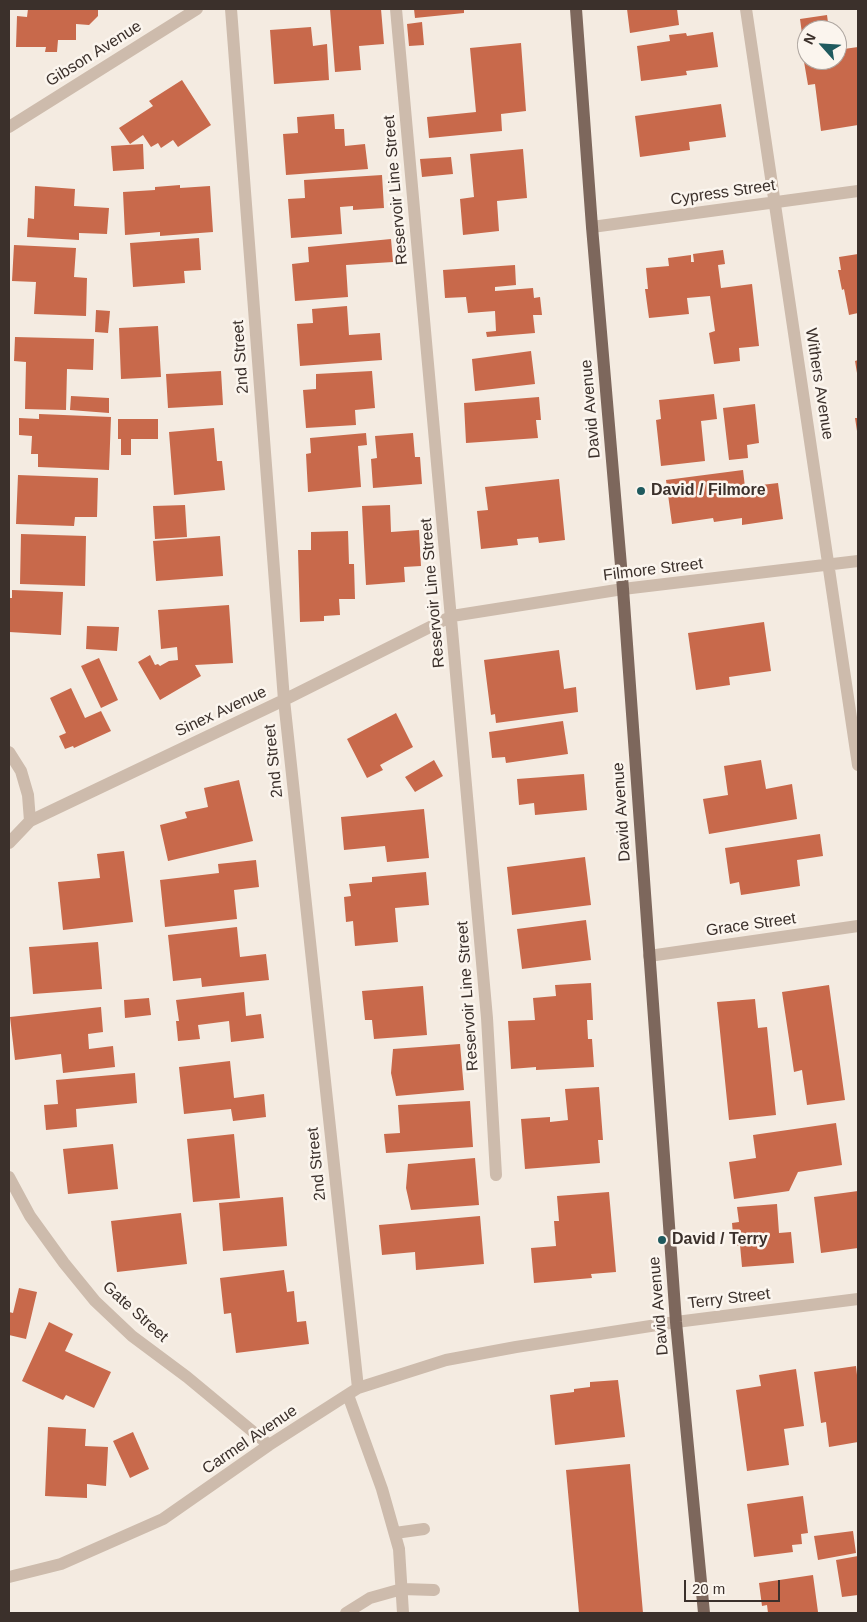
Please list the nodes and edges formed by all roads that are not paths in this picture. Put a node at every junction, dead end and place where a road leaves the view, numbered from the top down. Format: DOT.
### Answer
graph roads {
  1 [pos="197,9"];
  2 [pos="231,9"];
  3 [pos="396,9"];
  4 [pos="576,9"];
  5 [pos="746,9"];
  6 [pos="9,127"];
  7 [pos="858,191"];
  8 [pos="775,203"];
  9 [pos="592,227"];
  10 [pos="858,561"];
  11 [pos="830,565"];
  12 [pos="623,589"];
  13 [pos="452,616"];
  14 [pos="284,700"];
  15 [pos="9,752"];
  16 [pos="858,765"];
  17 [pos="30,821"];
  18 [pos="9,843"];
  19 [pos="858,926"];
  20 [pos="649,956"];
  21 [pos="496,1175"];
  22 [pos="9,1177"];
  23 [pos="858,1299"];
  24 [pos="676,1322"];
  25 [pos="516,1347"];
  26 [pos="353,1392"];
  27 [pos="269,1445"];
  28 [pos="424,1529"];
  29 [pos="394,1533"];
  30 [pos="9,1578"];
  31 [pos="402,1589"];
  32 [pos="434,1590"];
  33 [pos="346,1613"];
  34 [pos="404,1613"];
  35 [pos="704,1613"];
  1 -- 6 [label="street, Gibson Avenue"];
  2 -- 14 [label="street, 2nd Street"];
  3 -- 13 [label="street, Reservoir Line Street"];
  4 -- 9 [label="main road, David Avenue"];
  5 -- 8 [label="street, Withers Avenue"];
  7 -- 8 [label="street, Cypress Street"];
  8 -- 9 [label="street, Cypress Street"];
  8 -- 11 [label="street, Withers Avenue"];
  9 -- 12 [label="main road, David Avenue"];
  10 -- 11 [label="street, Filmore Street"];
  11 -- 12 [label="street, Filmore Street"];
  11 -- 16 [label="street, Withers Avenue"];
  12 -- 13 [label="street, Filmore Street"];
  12 -- 20 [label="main road, David Avenue"];
  13 -- 14 [label="street, Sinex Avenue"];
  13 -- 21 [label="street, Reservoir Line Street"];
  14 -- 17 [label="street, Sinex Avenue"];
  14 -- 26 [label="street, 2nd Street"];
  15 -- 17 [label="street"];
  17 -- 18 [label="street, Sinex Avenue"];
  19 -- 20 [label="street, Grace Street"];
  20 -- 24 [label="main road, David Avenue"];
  22 -- 27 [label="street, Gate Street"];
  23 -- 24 [label="street, Terry Street"];
  24 -- 25 [label="street, Terry Street"];
  24 -- 35 [label="main road, David Avenue"];
  25 -- 26 [label="street, Carmel Avenue"];
  26 -- 27 [label="street, Carmel Avenue"];
  26 -- 29 [label="street, 2nd Street"];
  27 -- 30 [label="street, Carmel Avenue"];
  28 -- 29 [label="street"];
  29 -- 31 [label="street, 2nd Street"];
  31 -- 32 [label="street"];
  31 -- 33 [label="street"];
  31 -- 34 [label="street, 2nd Street"];
}
